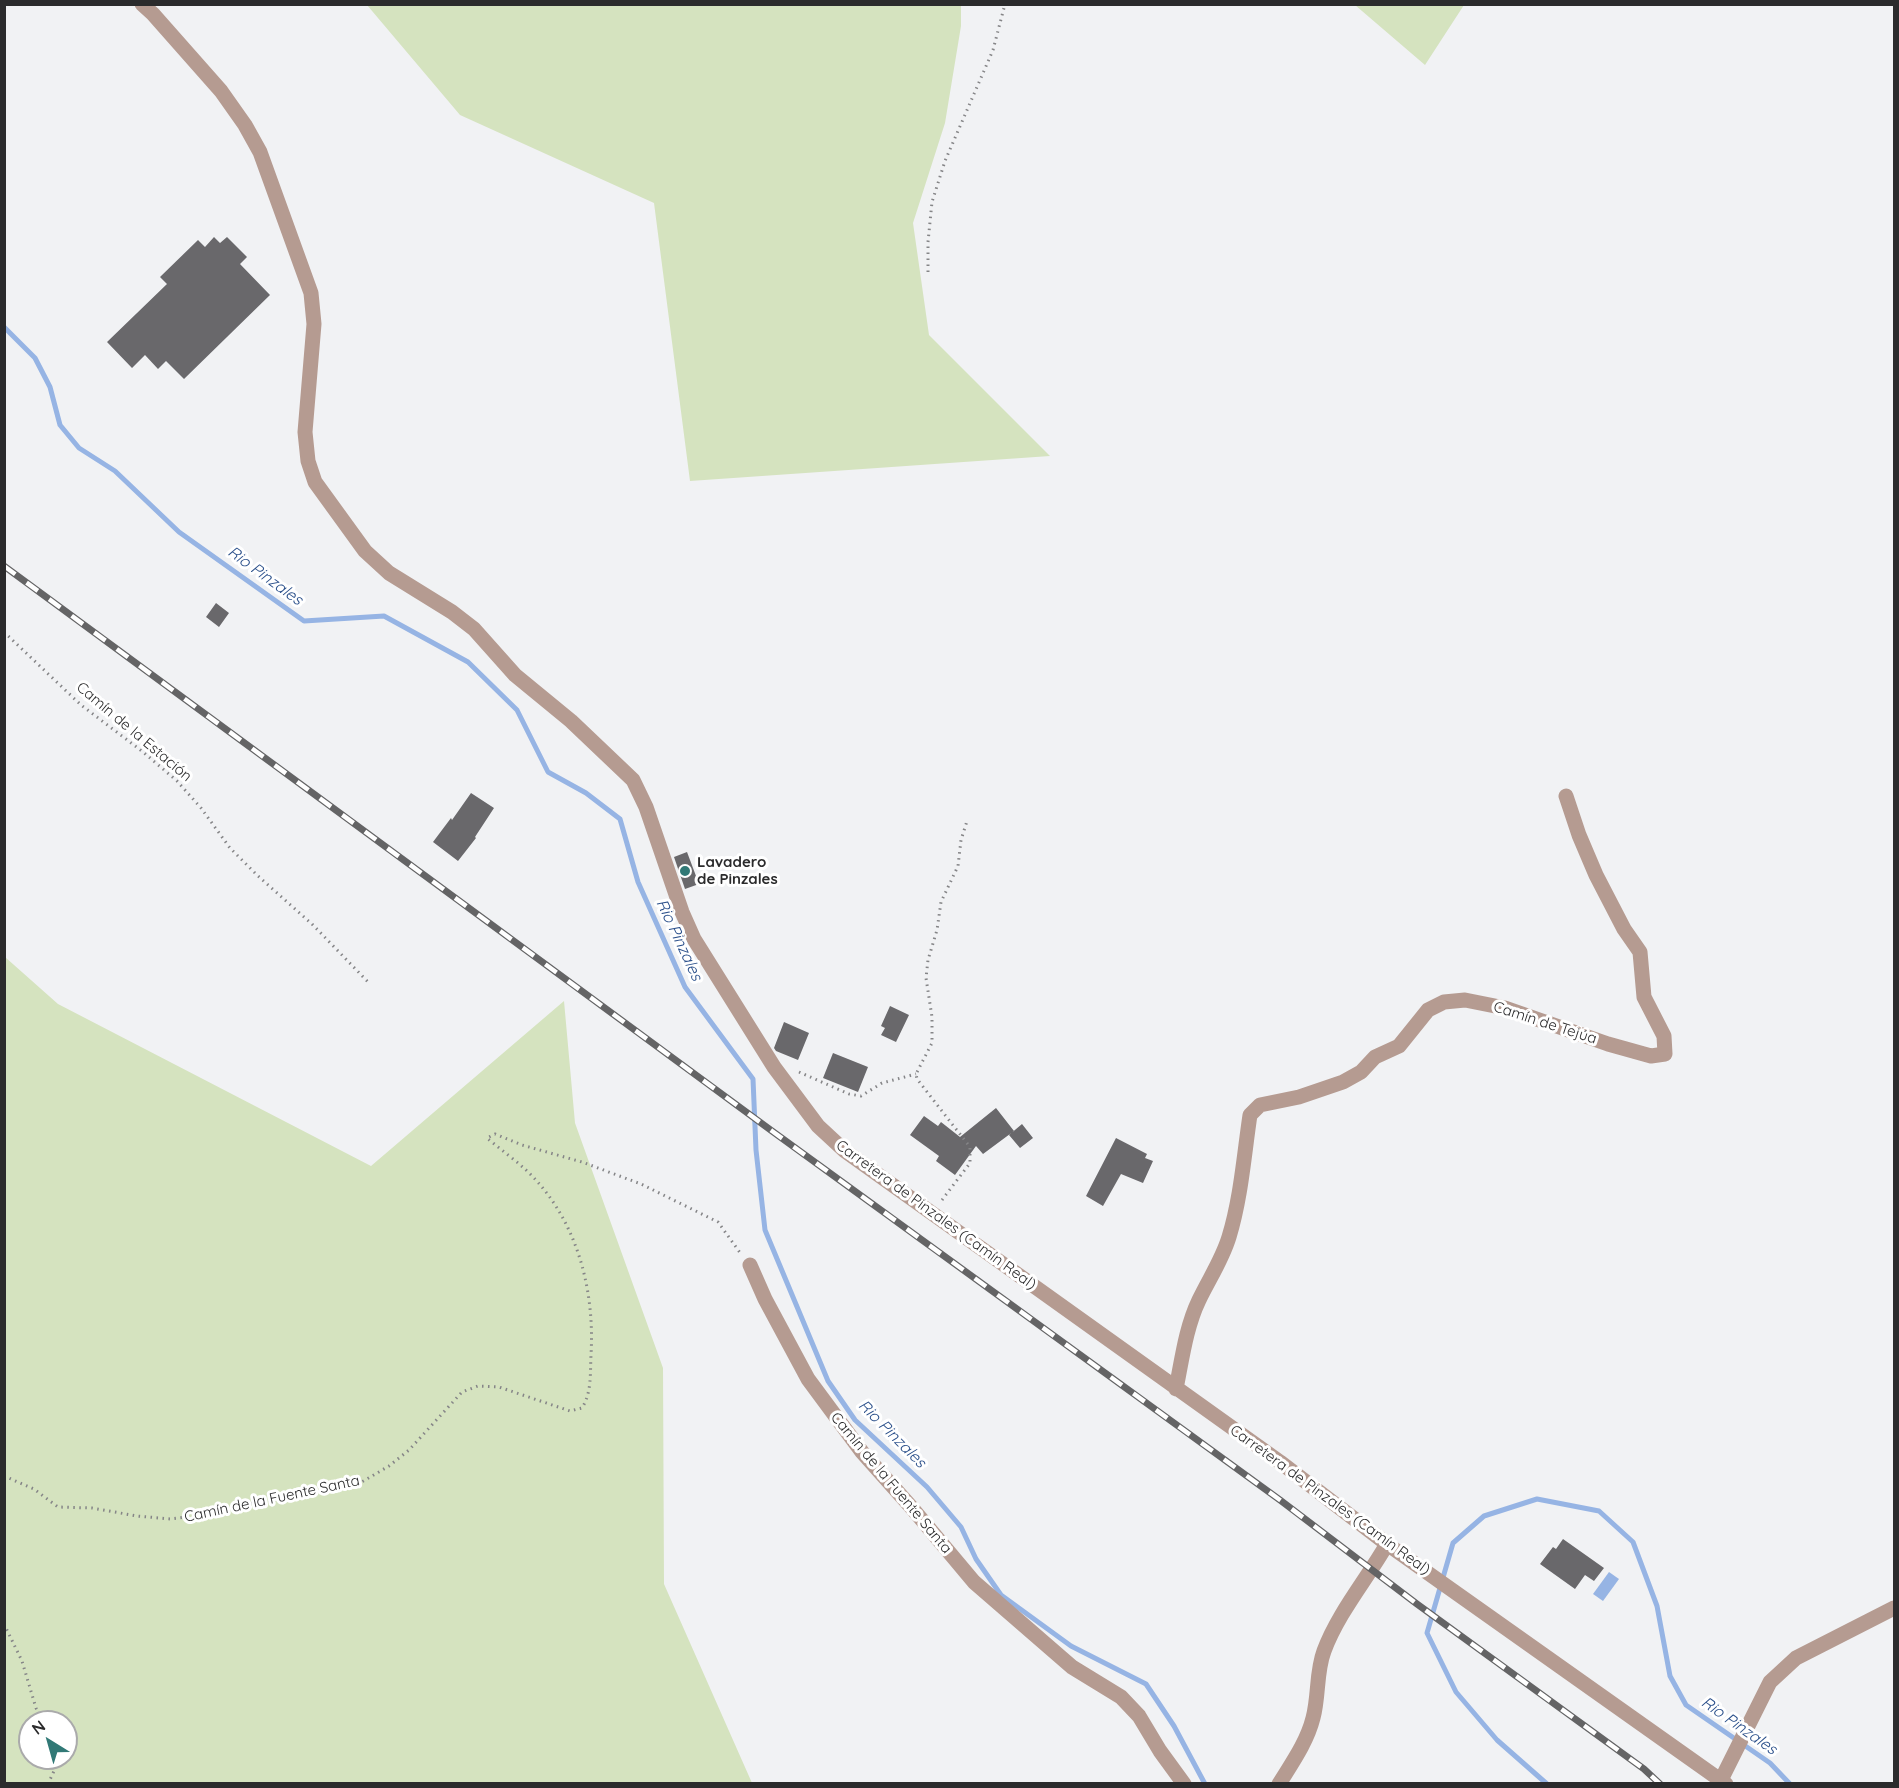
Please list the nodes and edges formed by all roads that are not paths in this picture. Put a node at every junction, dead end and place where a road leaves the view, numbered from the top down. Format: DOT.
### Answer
graph roads {
  1 [pos="142,4"];
  2 [pos="1566,796"];
  3 [pos="750,1265"];
  4 [pos="1176,1389"];
  5 [pos="1387,1544"];
  6 [pos="1894,1608"];
  7 [pos="1724,1782"];
  8 [pos="1184,1784"];
  9 [pos="1279,1784"];
  1 -- 4 [label="street, Carretera de Pinzales (Camín Real)"];
  2 -- 4 [label="street, Camín de Tejúa"];
  3 -- 8 [label="street, Camín de la Fuente Santa"];
  4 -- 5 [label="street, Carretera de Pinzales (Camín Real)"];
  5 -- 7 [label="street, Carretera de Pinzales (Camín Real)"];
  5 -- 9 [label="street"];
  6 -- 7 [label="street"];
}
